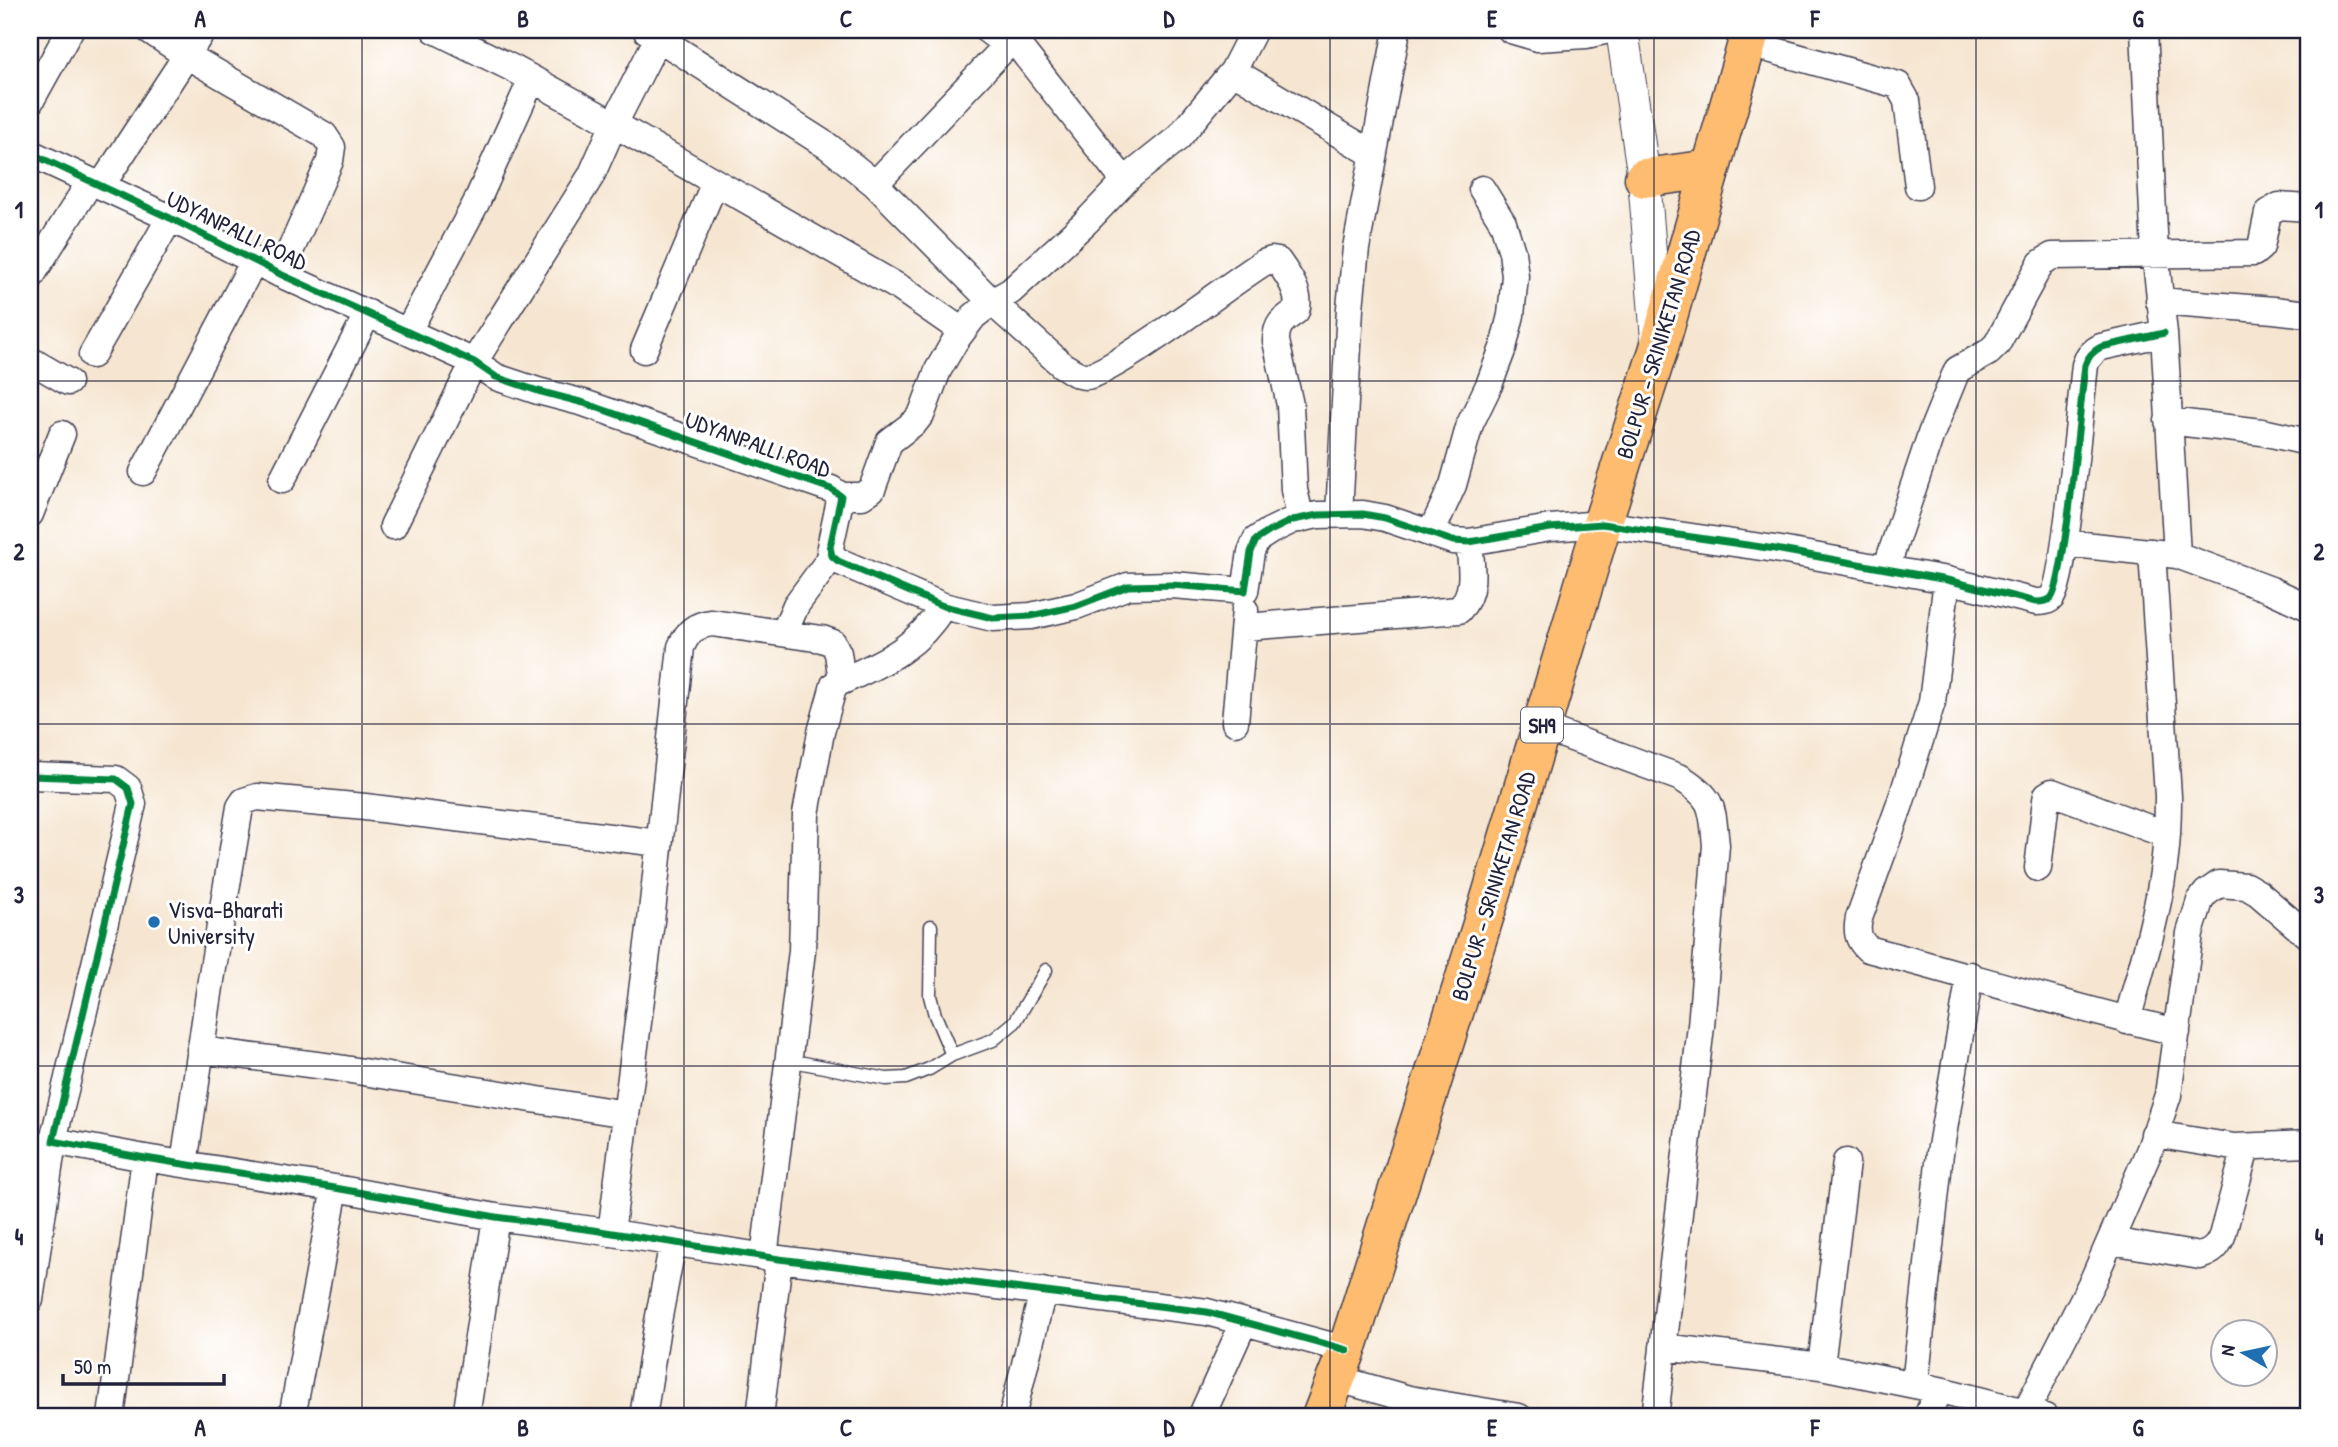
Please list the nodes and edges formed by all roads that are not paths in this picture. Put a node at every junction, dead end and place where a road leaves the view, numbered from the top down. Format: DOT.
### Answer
graph roads {
  1 [pos="70,30"];
  2 [pos="149,30"];
  3 [pos="203,30"];
  4 [pos="435,30"];
  5 [pos="1254,30"];
  6 [pos="1397,30"];
  7 [pos="1511,30"];
  8 [pos="1609,30"];
  9 [pos="1622,30"];
  10 [pos="2144,30"];
  11 [pos="655,32"];
  12 [pos="1006,36"];
  13 [pos="1749,37"];
  14 [pos="186,55"];
  15 [pos="1233,71"];
  16 [pos="532,79"];
  17 [pos="30,102"];
  18 [pos="614,124"];
  19 [pos="30,153"];
  20 [pos="1373,154"];
  21 [pos="1711,169"];
  22 [pos="1129,177"];
  23 [pos="1644,177"];
  24 [pos="715,182"];
  25 [pos="96,184"];
  26 [pos="875,184"];
  27 [pos="1918,186"];
  28 [pos="1482,189"];
  29 [pos="2308,208"];
  30 [pos="170,218"];
  31 [pos="2155,253"];
  32 [pos="254,261"];
  33 [pos="280,274"];
  34 [pos="30,278"];
  35 [pos="2159,301"];
  36 [pos="992,302"];
  37 [pos="368,313"];
  38 [pos="2308,314"];
  39 [pos="408,331"];
  40 [pos="962,331"];
  41 [pos="2164,333"];
  42 [pos="644,350"];
  43 [pos="1658,351"];
  44 [pos="92,355"];
  45 [pos="30,360"];
  46 [pos="474,362"];
  47 [pos="68,382"];
  48 [pos="2168,421"];
  49 [pos="62,434"];
  50 [pos="2308,442"];
  51 [pos="143,472"];
  52 [pos="282,480"];
  53 [pos="841,496"];
  54 [pos="30,514"];
  55 [pos="1339,514"];
  56 [pos="1301,519"];
  57 [pos="1602,524"];
  58 [pos="393,526"];
  59 [pos="1431,533"];
  60 [pos="1469,542"];
  61 [pos="2065,543"];
  62 [pos="2165,554"];
  63 [pos="832,555"];
  64 [pos="1886,569"];
  65 [pos="1947,580"];
  66 [pos="1245,591"];
  67 [pos="943,606"];
  68 [pos="2308,607"];
  69 [pos="1245,627"];
  70 [pos="784,633"];
  71 [pos="842,681"];
  72 [pos="1235,722"];
  73 [pos="1542,727"];
  74 [pos="30,776"];
  75 [pos="2168,835"];
  76 [pos="659,843"];
  77 [pos="2038,868"];
  78 [pos="2152,925"];
  79 [pos="931,926"];
  80 [pos="2190,933"];
  81 [pos="2308,936"];
  82 [pos="1046,970"];
  83 [pos="1970,975"];
  84 [pos="2127,1021"];
  85 [pos="2177,1032"];
  86 [pos="200,1051"];
  87 [pos="953,1055"];
  88 [pos="788,1060"];
  89 [pos="626,1114"];
  90 [pos="2154,1134"];
  91 [pos="53,1141"];
  92 [pos="2308,1144"];
  93 [pos="2246,1148"];
  94 [pos="145,1158"];
  95 [pos="1846,1162"];
  96 [pos="184,1164"];
  97 [pos="335,1188"];
  98 [pos="496,1217"];
  99 [pos="611,1233"];
  100 [pos="2111,1241"];
  101 [pos="673,1242"];
  102 [pos="772,1258"];
  103 [pos="1043,1292"];
  104 [pos="30,1300"];
  105 [pos="1244,1322"];
  106 [pos="1663,1347"];
  107 [pos="1341,1364"];
  108 [pos="1821,1366"];
  109 [pos="1927,1388"];
  110 [pos="2031,1416"];
  111 [pos="111,1417"];
  112 [pos="292,1417"];
  113 [pos="466,1417"];
  114 [pos="643,1417"];
  115 [pos="760,1417"];
  116 [pos="1012,1417"];
  117 [pos="1201,1417"];
  118 [pos="1321,1417"];
  119 [pos="1518,1417"];
  120 [pos="1655,1417"];
  121 [pos="1927,1417"];
  1 -- 17 [label="street"];
  2 -- 14 [label="street"];
  3 -- 14 [label="street"];
  4 -- 16 [label="street"];
  5 -- 15 [label="street"];
  6 -- 20 [label="street"];
  7 -- 8 [label="street"];
  9 -- 23 [label="street"];
  10 -- 31 [label="street"];
  11 -- 18 [label="street"];
  11 -- 26 [label="street"];
  12 -- 22 [label="street"];
  12 -- 26 [label="street"];
  13 -- 21 [label="main road, BOLPUR - SRINIKETAN ROAD / SH9"];
  13 -- 27 [label="street"];
  14 -- 25 [label="street"];
  14 -- 33 [label="street"];
  15 -- 20 [label="street"];
  15 -- 22 [label="street"];
  16 -- 18 [label="street"];
  16 -- 39 [label="street"];
  18 -- 24 [label="street"];
  18 -- 46 [label="street"];
  19 -- 25 [label="street, UDYANPALLI ROAD"];
  20 -- 55 [label="street"];
  21 -- 23 [label="main road"];
  21 -- 43 [label="main road, BOLPUR - SRINIKETAN ROAD / SH9"];
  22 -- 36 [label="street"];
  23 -- 43 [label="street"];
  24 -- 40 [label="street"];
  24 -- 42 [label="street"];
  25 -- 30 [label="street, UDYANPALLI ROAD"];
  25 -- 34 [label="street"];
  26 -- 36 [label="street"];
  28 -- 59 [label="street"];
  29 -- 31 [label="street"];
  30 -- 32 [label="street, UDYANPALLI ROAD"];
  30 -- 44 [label="street"];
  31 -- 35 [label="street"];
  31 -- 64 [label="street"];
  32 -- 33 [label="street, UDYANPALLI ROAD"];
  32 -- 51 [label="street"];
  33 -- 37 [label="street, UDYANPALLI ROAD"];
  35 -- 38 [label="street"];
  35 -- 41 [label="street"];
  36 -- 40 [label="street"];
  36 -- 56 [label="street"];
  37 -- 39 [label="street, UDYANPALLI ROAD"];
  37 -- 52 [label="street"];
  39 -- 46 [label="street, UDYANPALLI ROAD"];
  40 -- 53 [label="street"];
  41 -- 48 [label="street"];
  41 -- 61 [label="street"];
  43 -- 57 [label="main road, BOLPUR - SRINIKETAN ROAD / SH9"];
  45 -- 47 [label="street"];
  46 -- 53 [label="street, UDYANPALLI ROAD"];
  46 -- 58 [label="street"];
  48 -- 50 [label="street"];
  48 -- 62 [label="street"];
  49 -- 54 [label="street"];
  53 -- 63 [label="street, UDYANPALLI ROAD"];
  55 -- 56 [label="street"];
  55 -- 59 [label="street"];
  56 -- 66 [label="street"];
  57 -- 60 [label="street"];
  57 -- 64 [label="street"];
  57 -- 73 [label="main road, BOLPUR - SRINIKETAN ROAD / SH9"];
  59 -- 60 [label="street"];
  60 -- 69 [label="street"];
  61 -- 62 [label="street"];
  61 -- 65 [label="street"];
  62 -- 68 [label="street"];
  62 -- 75 [label="street"];
  63 -- 67 [label="street"];
  63 -- 70 [label="street"];
  64 -- 65 [label="street"];
  65 -- 83 [label="street"];
  66 -- 67 [label="street"];
  66 -- 69 [label="street"];
  67 -- 71 [label="street"];
  69 -- 72 [label="street"];
  70 -- 71 [label="street"];
  70 -- 76 [label="street"];
  71 -- 88 [label="street"];
  73 -- 106 [label="street"];
  73 -- 107 [label="main road, BOLPUR - SRINIKETAN ROAD / SH9"];
  74 -- 91 [label="street"];
  75 -- 77 [label="street"];
  75 -- 78 [label="street"];
  76 -- 86 [label="street"];
  76 -- 89 [label="street"];
  78 -- 80 [label="street"];
  78 -- 84 [label="street"];
  79 -- 87 [label="lane"];
  80 -- 81 [label="street"];
  80 -- 85 [label="street"];
  82 -- 87 [label="lane"];
  83 -- 84 [label="street"];
  83 -- 109 [label="street"];
  84 -- 85 [label="street"];
  85 -- 90 [label="street"];
  86 -- 89 [label="street"];
  86 -- 96 [label="street"];
  87 -- 88 [label="lane"];
  88 -- 102 [label="street"];
  89 -- 99 [label="street"];
  90 -- 93 [label="street"];
  90 -- 100 [label="street"];
  91 -- 94 [label="street"];
  91 -- 104 [label="street"];
  92 -- 93 [label="street"];
  93 -- 100 [label="street"];
  94 -- 96 [label="street"];
  94 -- 111 [label="street"];
  95 -- 108 [label="street"];
  96 -- 97 [label="street"];
  97 -- 98 [label="street"];
  97 -- 112 [label="street"];
  98 -- 99 [label="street"];
  98 -- 113 [label="street"];
  99 -- 101 [label="street"];
  100 -- 110 [label="street"];
  101 -- 102 [label="street"];
  101 -- 114 [label="street"];
  102 -- 103 [label="street"];
  102 -- 115 [label="street"];
  103 -- 105 [label="street"];
  103 -- 116 [label="street"];
  105 -- 107 [label="street"];
  105 -- 117 [label="street"];
  106 -- 108 [label="street"];
  106 -- 120 [label="street"];
  107 -- 118 [label="main road, BOLPUR - SRINIKETAN ROAD / SH9"];
  107 -- 119 [label="street"];
  108 -- 109 [label="street"];
  109 -- 110 [label="street"];
  109 -- 121 [label="street"];
}
